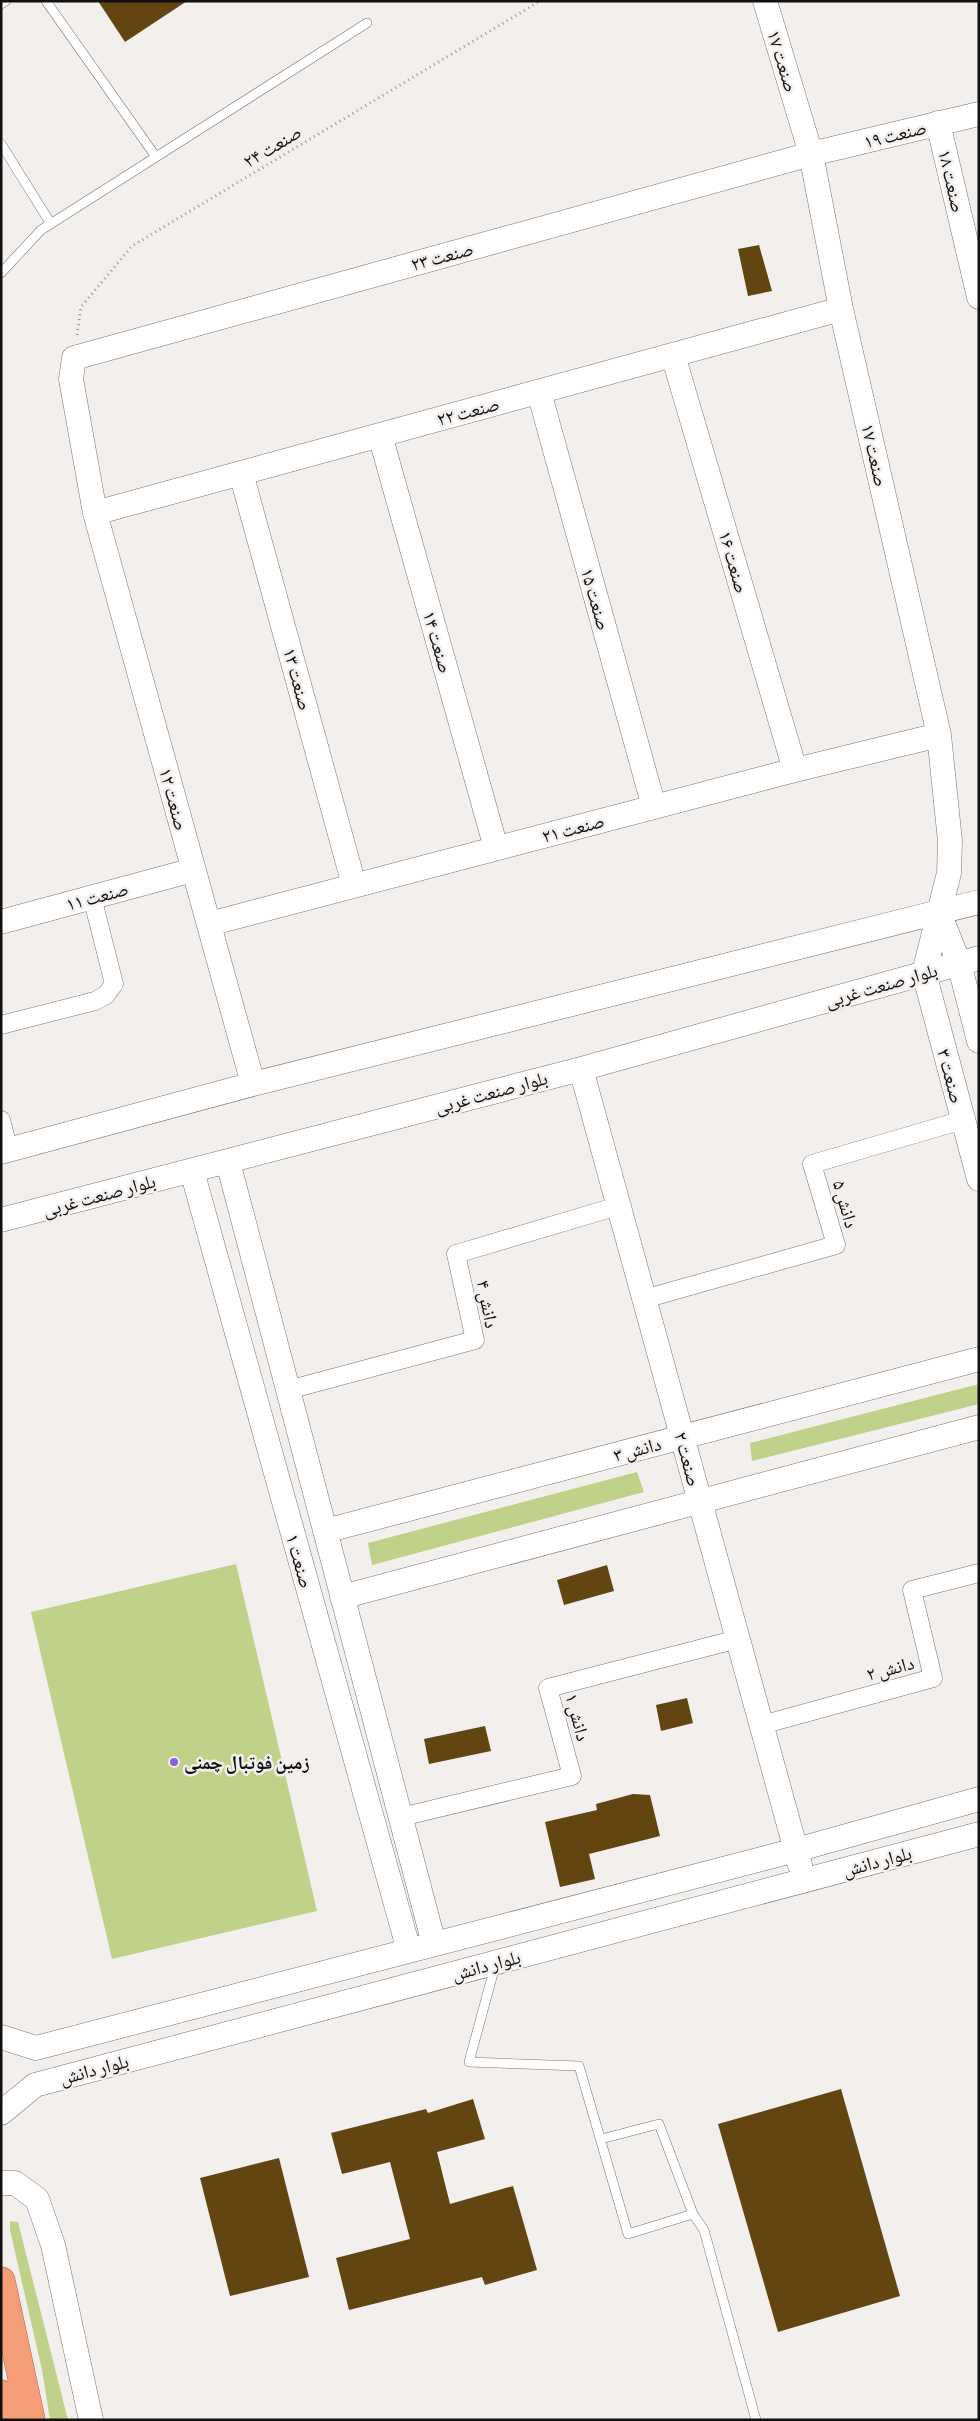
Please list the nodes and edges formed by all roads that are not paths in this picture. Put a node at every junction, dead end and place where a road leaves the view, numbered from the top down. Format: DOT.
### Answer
graph roads {
  1 [pos="6,1"];
  2 [pos="46,1"];
  3 [pos="765,1"];
  4 [pos="1,4"];
  5 [pos="367,23"];
  6 [pos="979,114"];
  7 [pos="938,123"];
  8 [pos="1,144"];
  9 [pos="811,154"];
  10 [pos="156,157"];
  11 [pos="51,224"];
  12 [pos="1,273"];
  13 [pos="979,297"];
  14 [pos="841,309"];
  15 [pos="673,355"];
  16 [pos="74,358"];
  17 [pos="538,392"];
  18 [pos="380,435"];
  19 [pos="241,473"];
  20 [pos="95,513"];
  21 [pos="939,735"];
  22 [pos="795,770"];
  23 [pos="654,807"];
  24 [pos="496,848"];
  25 [pos="193,870"];
  26 [pos="354,885"];
  27 [pos="92,897"];
  28 [pos="979,902"];
  29 [pos="939,912"];
  30 [pos="1,922"];
  31 [pos="209,924"];
  32 [pos="969,961"];
  33 [pos="924,973"];
  34 [pos="1,1025"];
  35 [pos="979,1041"];
  36 [pos="581,1069"];
  37 [pos="253,1084"];
  38 [pos="1,1120"];
  39 [pos="963,1120"];
  40 [pos="5,1151"];
  41 [pos="228,1162"];
  42 [pos="192,1171"];
  43 [pos="979,1179"];
  44 [pos="618,1206"];
  45 [pos="1,1220"];
  46 [pos="644,1299"];
  47 [pos="979,1359"];
  48 [pos="288,1390"];
  49 [pos="979,1427"];
  50 [pos="682,1437"];
  51 [pos="700,1501"];
  52 [pos="325,1530"];
  53 [pos="979,1573"];
  54 [pos="342,1597"];
  55 [pos="738,1639"];
  56 [pos="761,1725"];
  57 [pos="979,1799"];
  58 [pos="401,1817"];
  59 [pos="979,1834"];
  60 [pos="796,1850"];
  61 [pos="804,1881"];
  62 [pos="487,1930"];
  63 [pos="434,1944"];
  64 [pos="409,1951"];
  65 [pos="496,1963"];
  66 [pos="1,2037"];
  67 [pos="1,2113"];
  68 [pos="601,2139"];
  69 [pos="1,2182"];
  70 [pos="694,2214"];
  71 [pos="1,2281"];
  72 [pos="1,2394"];
  73 [pos="3,2420"];
  74 [pos="31,2420"];
  75 [pos="91,2420"];
  76 [pos="756,2420"];
  1 -- 4 [label="lane"];
  2 -- 10 [label="lane"];
  3 -- 9 [label="street, صنعت ۱۷"];
  5 -- 10 [label="lane"];
  6 -- 7 [label="street, صنعت ۱۹"];
  7 -- 9 [label="street, صنعت ۱۹"];
  7 -- 13 [label="street, صنعت ۱۸"];
  8 -- 11 [label="lane"];
  9 -- 14 [label="street, صنعت ۱۷"];
  9 -- 16 [label="street, صنعت ۲۳"];
  10 -- 11 [label="lane"];
  11 -- 12 [label="lane"];
  14 -- 15 [label="street, صنعت ۲۲"];
  14 -- 21 [label="street, صنعت ۱۷"];
  15 -- 17 [label="street, صنعت ۲۲"];
  15 -- 22 [label="street, صنعت ۱۶"];
  16 -- 20 [label="street, صنعت ۱۲"];
  17 -- 18 [label="street, صنعت ۲۲"];
  17 -- 23 [label="street, صنعت ۱۵"];
  18 -- 19 [label="street, صنعت ۲۲"];
  18 -- 24 [label="street, صنعت ۱۴"];
  19 -- 20 [label="street, صنعت ۲۲"];
  19 -- 26 [label="street, صنعت ۱۳"];
  20 -- 25 [label="street, صنعت ۱۲"];
  21 -- 22 [label="street, صنعت ۲۱"];
  21 -- 29 [label="street, صنعت ۱۷"];
  22 -- 23 [label="street, صنعت ۲۱"];
  23 -- 24 [label="street, صنعت ۲۱"];
  24 -- 26 [label="street, صنعت ۲۱"];
  25 -- 27 [label="street, صنعت ۱۱"];
  25 -- 31 [label="street, صنعت ۱۲"];
  26 -- 31 [label="street, صنعت ۲۱"];
  27 -- 30 [label="street, صنعت ۱۱"];
  27 -- 34 [label="street"];
  28 -- 29 [label="street"];
  29 -- 32 [label="street, صنعت ۳"];
  29 -- 33 [label="street, صنعت ۱۷"];
  29 -- 37 [label="street"];
  31 -- 37 [label="street, صنعت ۱۲"];
  32 -- 33 [label="street, بلوار صنعت غربی"];
  32 -- 35 [label="street, صنعت ۳"];
  33 -- 36 [label="street, بلوار صنعت غربی"];
  33 -- 39 [label="street, صنعت ۳"];
  36 -- 41 [label="street, بلوار صنعت غربی"];
  36 -- 44 [label="street, صنعت ۲"];
  37 -- 40 [label="street"];
  38 -- 40 [label="street"];
  39 -- 43 [label="street, صنعت ۳"];
  39 -- 46 [label="street, دانش ۵"];
  41 -- 42 [label="street, بلوار صنعت غربی"];
  41 -- 48 [label="street, صنعت ۱"];
  42 -- 45 [label="street, بلوار صنعت غربی"];
  42 -- 64 [label="street, صنعت ۱"];
  44 -- 46 [label="street, صنعت ۲"];
  44 -- 48 [label="street, دانش ۴"];
  46 -- 50 [label="street, صنعت ۲"];
  47 -- 50 [label="street, دانش ۳"];
  48 -- 52 [label="street, صنعت ۱"];
  49 -- 51 [label="street"];
  50 -- 51 [label="street, صنعت ۲"];
  50 -- 52 [label="street, دانش ۳"];
  51 -- 54 [label="street"];
  51 -- 55 [label="street, صنعت ۲"];
  52 -- 54 [label="street, صنعت ۱"];
  53 -- 56 [label="street, دانش ۲"];
  54 -- 58 [label="street, صنعت ۱"];
  55 -- 56 [label="street, صنعت ۲"];
  55 -- 58 [label="street, دانش ۱"];
  56 -- 60 [label="street, صنعت ۲"];
  57 -- 60 [label="street, بلوار دانش"];
  58 -- 63 [label="street, صنعت ۱"];
  59 -- 61 [label="street, بلوار دانش"];
  60 -- 61 [label="street, صنعت ۲"];
  60 -- 62 [label="street, بلوار دانش"];
  61 -- 65 [label="street, بلوار دانش"];
  62 -- 63 [label="street, بلوار دانش"];
  62 -- 65 [label="street"];
  63 -- 64 [label="street, بلوار دانش"];
  64 -- 66 [label="street, بلوار دانش"];
  65 -- 67 [label="street, بلوار دانش"];
  65 -- 68 [label="lane"];
  68 -- 70 [label="lane"];
  68 -- 70 [label="lane"];
  69 -- 75 [label="street"];
  70 -- 76 [label="lane"];
  71 -- 74 [label="highway"];
  72 -- 73 [label="highway"];
}
